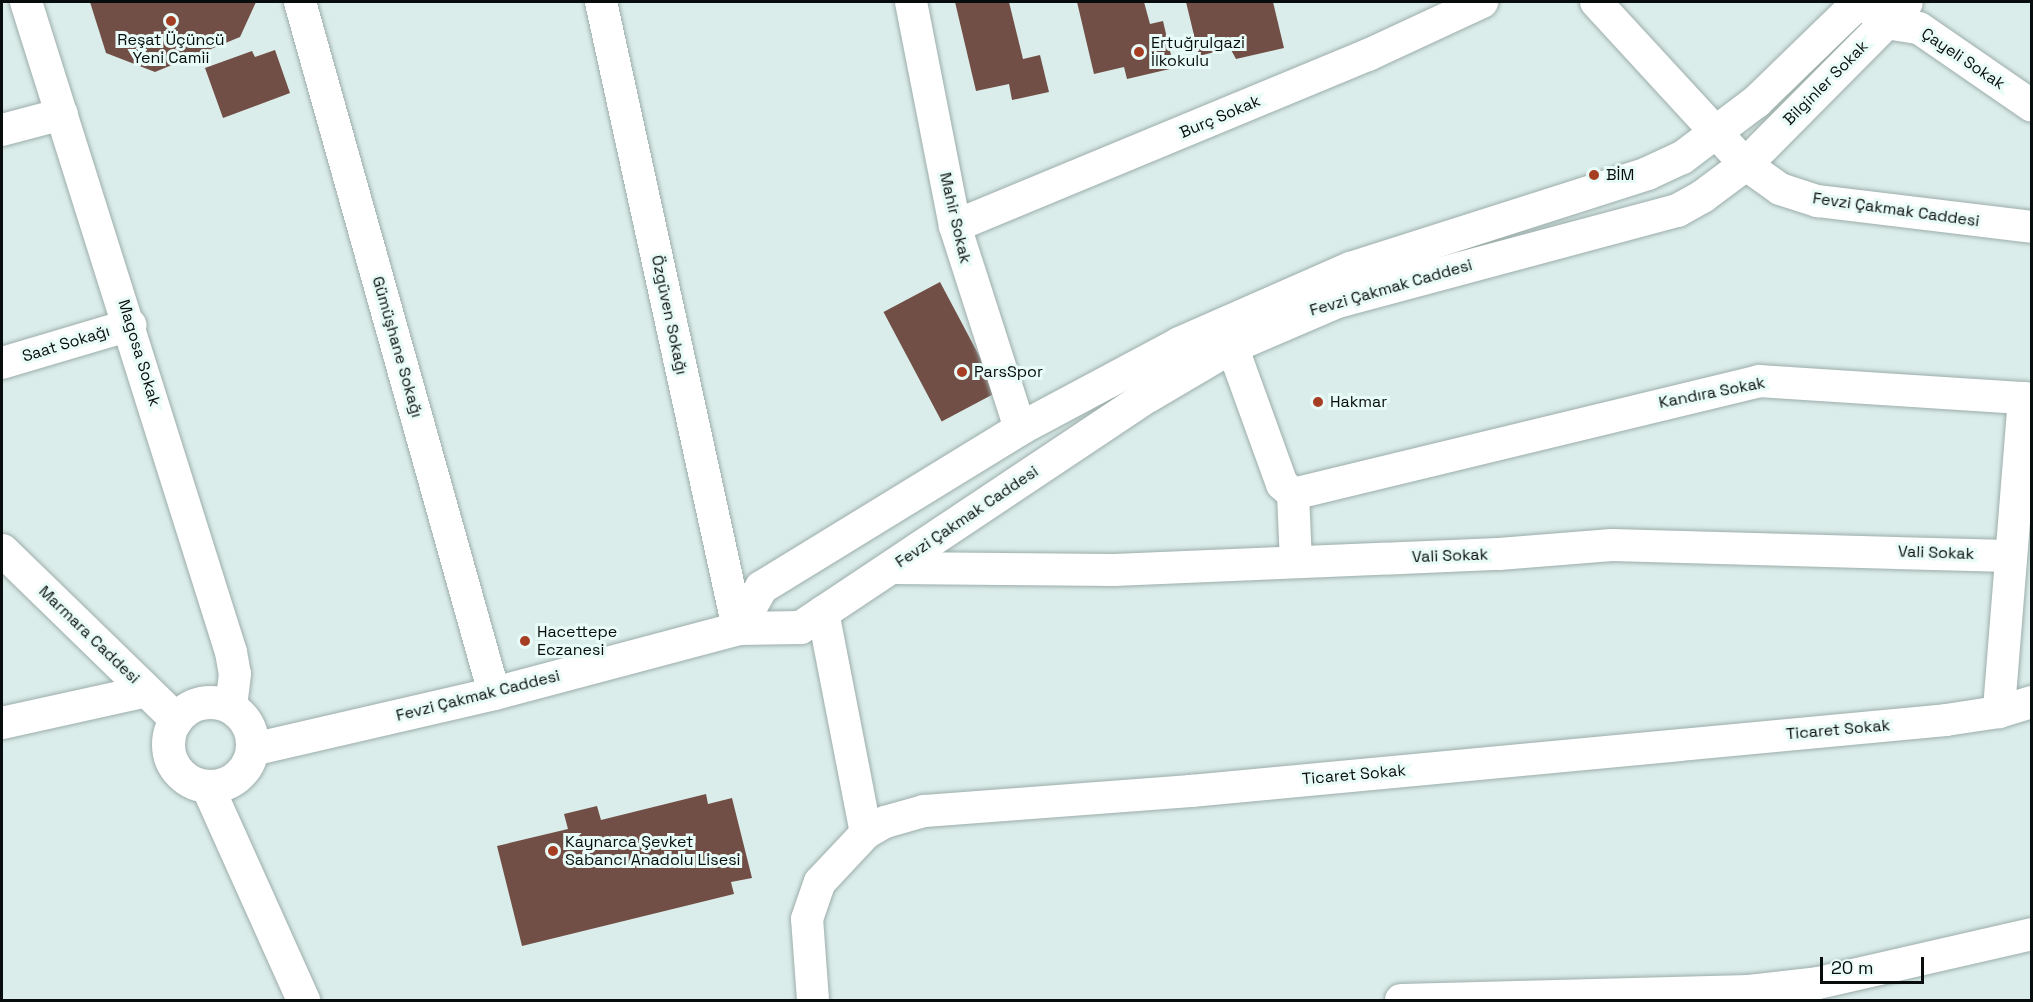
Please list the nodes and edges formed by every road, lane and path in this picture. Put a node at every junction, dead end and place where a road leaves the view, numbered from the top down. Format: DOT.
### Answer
graph roads {
  1 [pos="26,2"];
  2 [pos="300,2"];
  3 [pos="601,2"];
  4 [pos="911,2"];
  5 [pos="1482,2"];
  6 [pos="1596,2"];
  7 [pos="1878,7"];
  8 [pos="2031,106"];
  9 [pos="62,114"];
  10 [pos="2,130"];
  11 [pos="1717,133"];
  12 [pos="1744,164"];
  13 [pos="955,226"];
  14 [pos="2031,227"];
  15 [pos="130,325"];
  16 [pos="1232,346"];
  17 [pos="2,363"];
  18 [pos="1020,428"];
  19 [pos="1293,494"];
  20 [pos="2,550"];
  21 [pos="2009,556"];
  22 [pos="1296,562"];
  23 [pos="892,568"];
  24 [pos="823,612"];
  25 [pos="738,628"];
  26 [pos="147,691"];
  27 [pos="494,693"];
  28 [pos="2031,702"];
  29 [pos="231,708"];
  30 [pos="1999,712"];
  31 [pos="176,719"];
  32 [pos="2,723"];
  33 [pos="252,749"];
  34 [pos="207,786"];
  35 [pos="866,833"];
  36 [pos="2031,934"];
  37 [pos="303,1000"];
  38 [pos="813,1000"];
  39 [pos="1401,1000"];
  1 -- 9 [label="street, Magosa Sokak"];
  2 -- 27 [label="street, Gümüşhane Sokağı"];
  3 -- 25 [label="street, Özgüven Sokağı"];
  4 -- 13 [label="street, Mahir Sokak"];
  5 -- 13 [label="street, Burç Sokak"];
  6 -- 11 [label="street"];
  7 -- 8 [label="street, Çayeli Sokak"];
  7 -- 11 [label="street"];
  7 -- 12 [label="street, Bilginler Sokak"];
  9 -- 10 [label="street"];
  9 -- 15 [label="street, Magosa Sokak"];
  11 -- 12 [label="street"];
  11 -- 18 [label="street, Fevzi Çakmak Caddesi"];
  12 -- 14 [label="street, Fevzi Çakmak Caddesi"];
  12 -- 16 [label="street, Fevzi Çakmak Caddesi"];
  13 -- 18 [label="street, Mahir Sokak"];
  15 -- 17 [label="street, Saat Sokağı"];
  15 -- 29 [label="street, Magosa Sokak"];
  16 -- 19 [label="street"];
  16 -- 23 [label="street, Fevzi Çakmak Caddesi"];
  18 -- 25 [label="street, Fevzi Çakmak Caddesi"];
  19 -- 21 [label="street, Kandıra Sokak"];
  19 -- 22 [label="street"];
  20 -- 26 [label="street, Marmara Caddesi"];
  21 -- 22 [label="street, Vali Sokak"];
  21 -- 30 [label="street, Kandıra Sokak"];
  22 -- 23 [label="street, Vali Sokak"];
  23 -- 24 [label="street, Fevzi Çakmak Caddesi"];
  24 -- 25 [label="street, Fevzi Çakmak Caddesi"];
  24 -- 35 [label="street"];
  25 -- 27 [label="street, Fevzi Çakmak Caddesi"];
  26 -- 31 [label="street, Marmara Caddesi"];
  26 -- 32 [label="street"];
  27 -- 33 [label="street, Fevzi Çakmak Caddesi"];
  28 -- 30 [label="street, Ticaret Sokak"];
  29 -- 31 [label="street"];
  29 -- 33 [label="street"];
  30 -- 35 [label="street, Ticaret Sokak"];
  31 -- 34 [label="street"];
  33 -- 34 [label="street"];
  34 -- 37 [label="street"];
  35 -- 38 [label="street, Ticaret Sokak"];
  36 -- 39 [label="street"];
}
